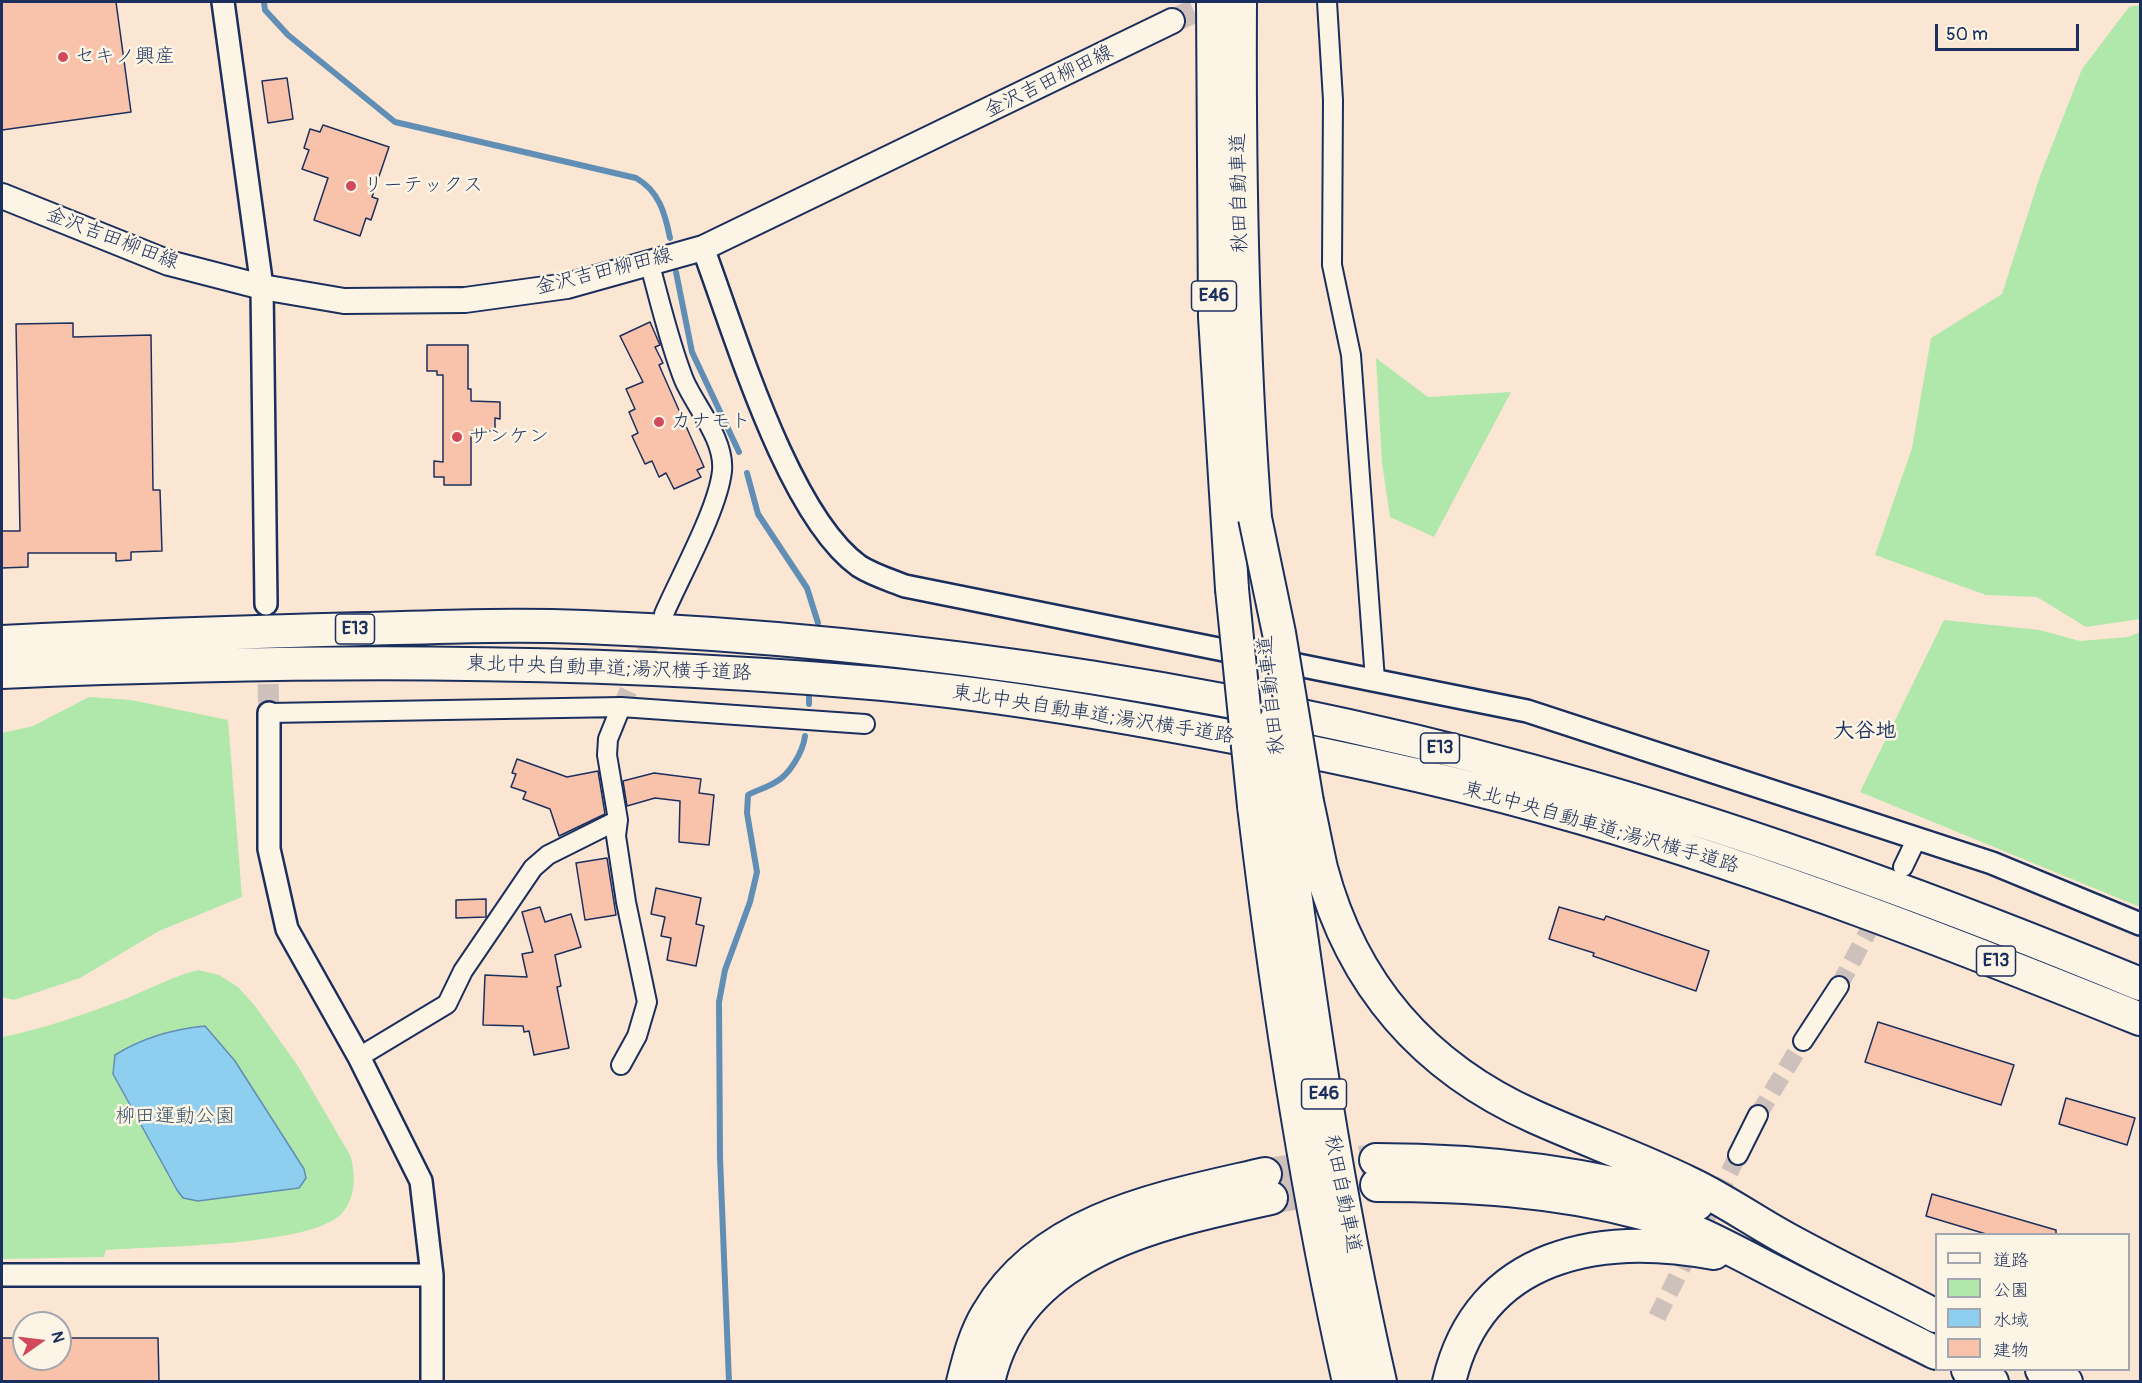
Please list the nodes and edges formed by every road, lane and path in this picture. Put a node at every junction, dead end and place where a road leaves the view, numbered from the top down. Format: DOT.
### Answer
graph roads {
  1 [pos="223,2"];
  2 [pos="1212,2"];
  3 [pos="1240,2"];
  4 [pos="1327,2"];
  5 [pos="1172,21"];
  6 [pos="2,196"];
  7 [pos="703,248"];
  8 [pos="649,262"];
  9 [pos="262,287"];
  10 [pos="266,604"];
  11 [pos="664,614"];
  12 [pos="2,642"];
  13 [pos="2,672"];
  14 [pos="1375,680"];
  15 [pos="621,707"];
  16 [pos="269,713"];
  17 [pos="865,724"];
  18 [pos="1281,804"];
  19 [pos="618,820"];
  20 [pos="1917,838"];
  21 [pos="1903,867"];
  22 [pos="1850,906"];
  23 [pos="2140,924"];
  24 [pos="2140,984"];
  25 [pos="1839,986"];
  26 [pos="2140,1018"];
  27 [pos="2140,1030"];
  28 [pos="1803,1041"];
  29 [pos="359,1056"];
  30 [pos="621,1065"];
  31 [pos="1758,1116"];
  32 [pos="1738,1155"];
  33 [pos="1787,1239"];
  34 [pos="1778,1273"];
  35 [pos="2,1275"];
  36 [pos="432,1275"];
  37 [pos="1935,1315"];
  38 [pos="1935,1352"];
  39 [pos="1970,1371"];
  40 [pos="2044,1371"];
  41 [pos="432,1382"];
  42 [pos="963,1382"];
  43 [pos="988,1382"];
  44 [pos="1326,1382"];
  45 [pos="1349,1382"];
  46 [pos="1380,1382"];
  47 [pos="1449,1382"];
  48 [pos="1992,1382"];
  49 [pos="2066,1382"];
  1 -- 9 [label="street"];
  2 -- 18 [label="highway, 秋田自動車道 / E46, bridge"];
  3 -- 18 [label="highway, 秋田自動車道 / E46, bridge"];
  4 -- 14 [label="street"];
  5 -- 7 [label="main road, 金沢吉田柳田線"];
  6 -- 9 [label="main road, 金沢吉田柳田線"];
  7 -- 8 [label="main road, 金沢吉田柳田線"];
  7 -- 14 [label="street"];
  8 -- 9 [label="main road, 金沢吉田柳田線"];
  8 -- 11 [label="street"];
  9 -- 10 [label="street"];
  12 -- 24 [label="highway, 東北中央自動車道;湯沢横手道路 / E13"];
  13 -- 22 [label="highway, 東北中央自動車道;湯沢横手道路 / E13"];
  14 -- 20 [label="street"];
  15 -- 16 [label="street"];
  15 -- 17 [label="street"];
  15 -- 19 [label="street"];
  16 -- 29 [label="street"];
  18 -- 33 [label="highway"];
  18 -- 44 [label="highway"];
  18 -- 45 [label="highway, 秋田自動車道 / E46"];
  18 -- 46 [label="highway, 秋田自動車道 / E46"];
  19 -- 29 [label="street"];
  19 -- 30 [label="street"];
  20 -- 21 [label="street"];
  20 -- 23 [label="street"];
  22 -- 26 [label="highway, 東北中央自動車道;湯沢横手道路 / E13"];
  22 -- 27 [label="highway"];
  25 -- 28 [label="street"];
  29 -- 36 [label="street"];
  31 -- 32 [label="street"];
  33 -- 34 [label="highway"];
  33 -- 37 [label="highway"];
  34 -- 38 [label="highway"];
  34 -- 47 [label="highway"];
  35 -- 36 [label="street"];
  36 -- 41 [label="street"];
  39 -- 48 [label="highway"];
  40 -- 49 [label="highway"];
  42 -- 43 [label="highway"];
}
